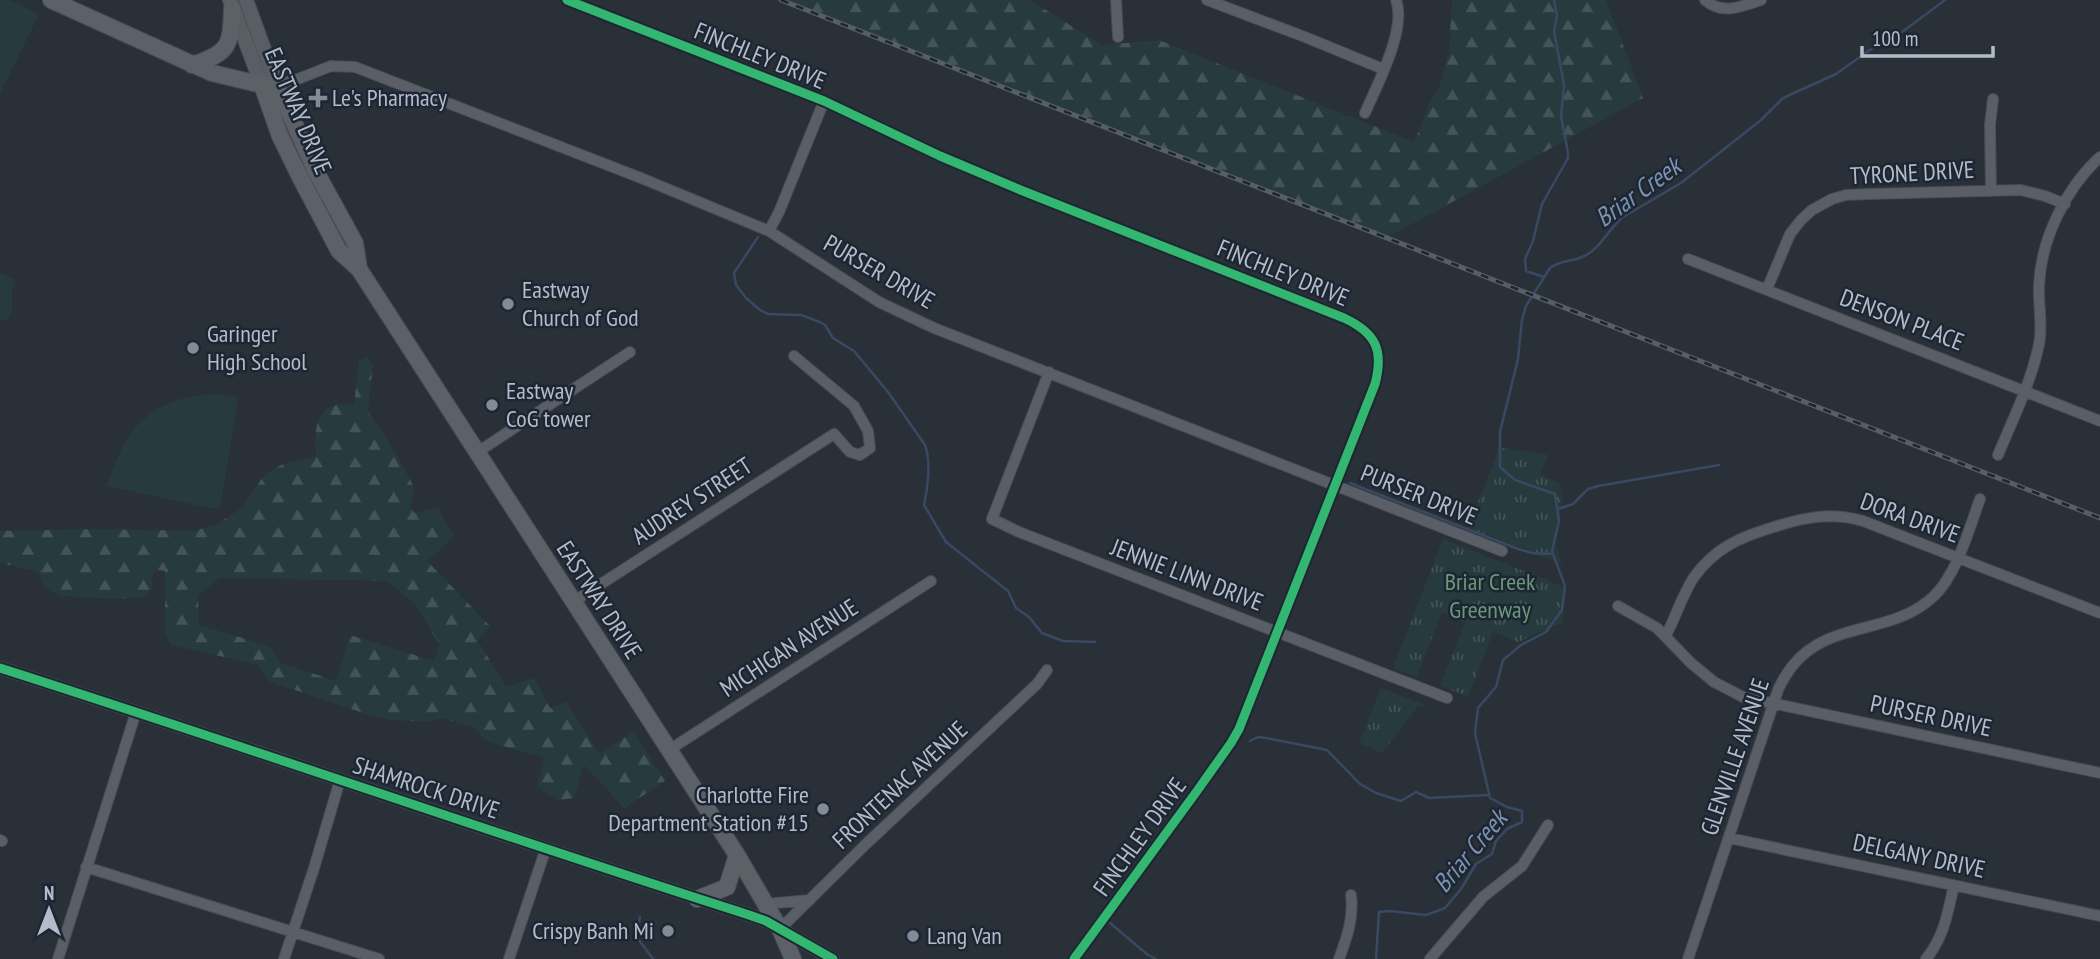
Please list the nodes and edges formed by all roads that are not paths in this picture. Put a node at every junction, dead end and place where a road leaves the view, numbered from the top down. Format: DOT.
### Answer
graph roads {
  1 [pos="51,0"];
  2 [pos="567,0"];
  3 [pos="1116,0"];
  4 [pos="1207,0"];
  5 [pos="1396,0"];
  6 [pos="1705,0"];
  7 [pos="1761,0"];
  8 [pos="236,3"];
  9 [pos="1229,4"];
  10 [pos="1118,37"];
  11 [pos="192,65"];
  12 [pos="1383,69"];
  13 [pos="269,85"];
  14 [pos="1993,100"];
  15 [pos="824,101"];
  16 [pos="1366,113"];
  17 [pos="2100,157"];
  18 [pos="1991,191"];
  19 [pos="2065,204"];
  20 [pos="769,231"];
  21 [pos="1688,259"];
  22 [pos="1767,289"];
  23 [pos="630,352"];
  24 [pos="794,356"];
  25 [pos="1049,373"];
  26 [pos="2024,391"];
  27 [pos="2100,421"];
  28 [pos="476,453"];
  29 [pos="1998,455"];
  30 [pos="1336,485"];
  31 [pos="1980,499"];
  32 [pos="1502,551"];
  33 [pos="1957,557"];
  34 [pos="931,581"];
  35 [pos="573,603"];
  36 [pos="1618,606"];
  37 [pos="2100,613"];
  38 [pos="1277,633"];
  39 [pos="1666,635"];
  40 [pos="0,668"];
  41 [pos="1047,670"];
  42 [pos="1447,698"];
  43 [pos="1773,704"];
  44 [pos="136,712"];
  45 [pos="669,750"];
  46 [pos="2100,773"];
  47 [pos="340,780"];
  48 [pos="1548,825"];
  49 [pos="1729,838"];
  50 [pos="546,848"];
  51 [pos="737,855"];
  52 [pos="86,867"];
  53 [pos="1954,885"];
  54 [pos="1351,895"];
  55 [pos="697,899"];
  56 [pos="810,900"];
  57 [pos="765,904"];
  58 [pos="2100,916"];
  59 [pos="780,929"];
  60 [pos="292,932"];
  61 [pos="58,959"];
  62 [pos="284,959"];
  63 [pos="379,959"];
  64 [pos="509,959"];
  65 [pos="793,959"];
  66 [pos="833,959"];
  67 [pos="1074,959"];
  68 [pos="1339,959"];
  69 [pos="1430,959"];
  70 [pos="1688,959"];
  71 [pos="1926,959"];
  1 -- 11 [label="main road"];
  2 -- 15 [label="street, FINCHLEY DRIVE"];
  3 -- 10 [label="street"];
  4 -- 9 [label="street"];
  5 -- 12 [label="street"];
  6 -- 7 [label="street"];
  8 -- 11 [label="main road"];
  8 -- 13 [label="main road, EASTWAY DRIVE"];
  9 -- 12 [label="street"];
  11 -- 13 [label="main road"];
  12 -- 16 [label="street"];
  13 -- 20 [label="street, PURSER DRIVE"];
  13 -- 28 [label="main road, EASTWAY DRIVE"];
  14 -- 18 [label="street"];
  15 -- 20 [label="street"];
  15 -- 30 [label="street, FINCHLEY DRIVE"];
  17 -- 19 [label="street"];
  18 -- 19 [label="street, TYRONE DRIVE"];
  18 -- 22 [label="street, TYRONE DRIVE"];
  19 -- 26 [label="street"];
  20 -- 25 [label="street, PURSER DRIVE"];
  21 -- 22 [label="street, DENSON PLACE"];
  22 -- 26 [label="street, DENSON PLACE"];
  23 -- 28 [label="street"];
  24 -- 35 [label="street, AUDREY STREET"];
  25 -- 30 [label="street, PURSER DRIVE"];
  25 -- 38 [label="street, JENNIE LINN DRIVE"];
  26 -- 27 [label="street, DENSON PLACE"];
  26 -- 29 [label="street"];
  28 -- 35 [label="main road, EASTWAY DRIVE"];
  30 -- 32 [label="street, PURSER DRIVE"];
  30 -- 38 [label="street, FINCHLEY DRIVE"];
  31 -- 33 [label="street, GLENVILLE AVENUE"];
  33 -- 37 [label="street, DORA DRIVE"];
  33 -- 39 [label="street, DORA DRIVE"];
  33 -- 43 [label="street, GLENVILLE AVENUE"];
  34 -- 45 [label="street, MICHIGAN AVENUE"];
  35 -- 45 [label="main road, EASTWAY DRIVE"];
  36 -- 39 [label="street, PURSER DRIVE"];
  38 -- 42 [label="street, JENNIE LINN DRIVE"];
  38 -- 67 [label="street, FINCHLEY DRIVE"];
  39 -- 43 [label="street, PURSER DRIVE"];
  40 -- 44 [label="street, SHAMROCK DRIVE"];
  41 -- 56 [label="street, FRONTENAC AVENUE"];
  43 -- 46 [label="street, PURSER DRIVE"];
  43 -- 49 [label="street, GLENVILLE AVENUE"];
  44 -- 47 [label="street, SHAMROCK DRIVE"];
  44 -- 52 [label="street"];
  45 -- 51 [label="main road, EASTWAY DRIVE"];
  47 -- 50 [label="street, SHAMROCK DRIVE"];
  47 -- 60 [label="street"];
  48 -- 69 [label="street"];
  49 -- 53 [label="street, DELGANY DRIVE"];
  49 -- 70 [label="street, GLENVILLE AVENUE"];
  50 -- 55 [label="street, SHAMROCK DRIVE"];
  50 -- 64 [label="street"];
  51 -- 55 [label="main road"];
  51 -- 57 [label="main road, EASTWAY DRIVE"];
  52 -- 60 [label="street"];
  52 -- 61 [label="street"];
  53 -- 58 [label="street, DELGANY DRIVE"];
  53 -- 71 [label="street"];
  54 -- 68 [label="street"];
  55 -- 59 [label="street, SHAMROCK DRIVE"];
  56 -- 57 [label="street"];
  56 -- 59 [label="street, FRONTENAC AVENUE"];
  57 -- 59 [label="main road, EASTWAY DRIVE"];
  59 -- 65 [label="main road, EASTWAY DRIVE"];
  59 -- 66 [label="street, SHAMROCK DRIVE"];
  60 -- 62 [label="street"];
  60 -- 63 [label="street"];
}
